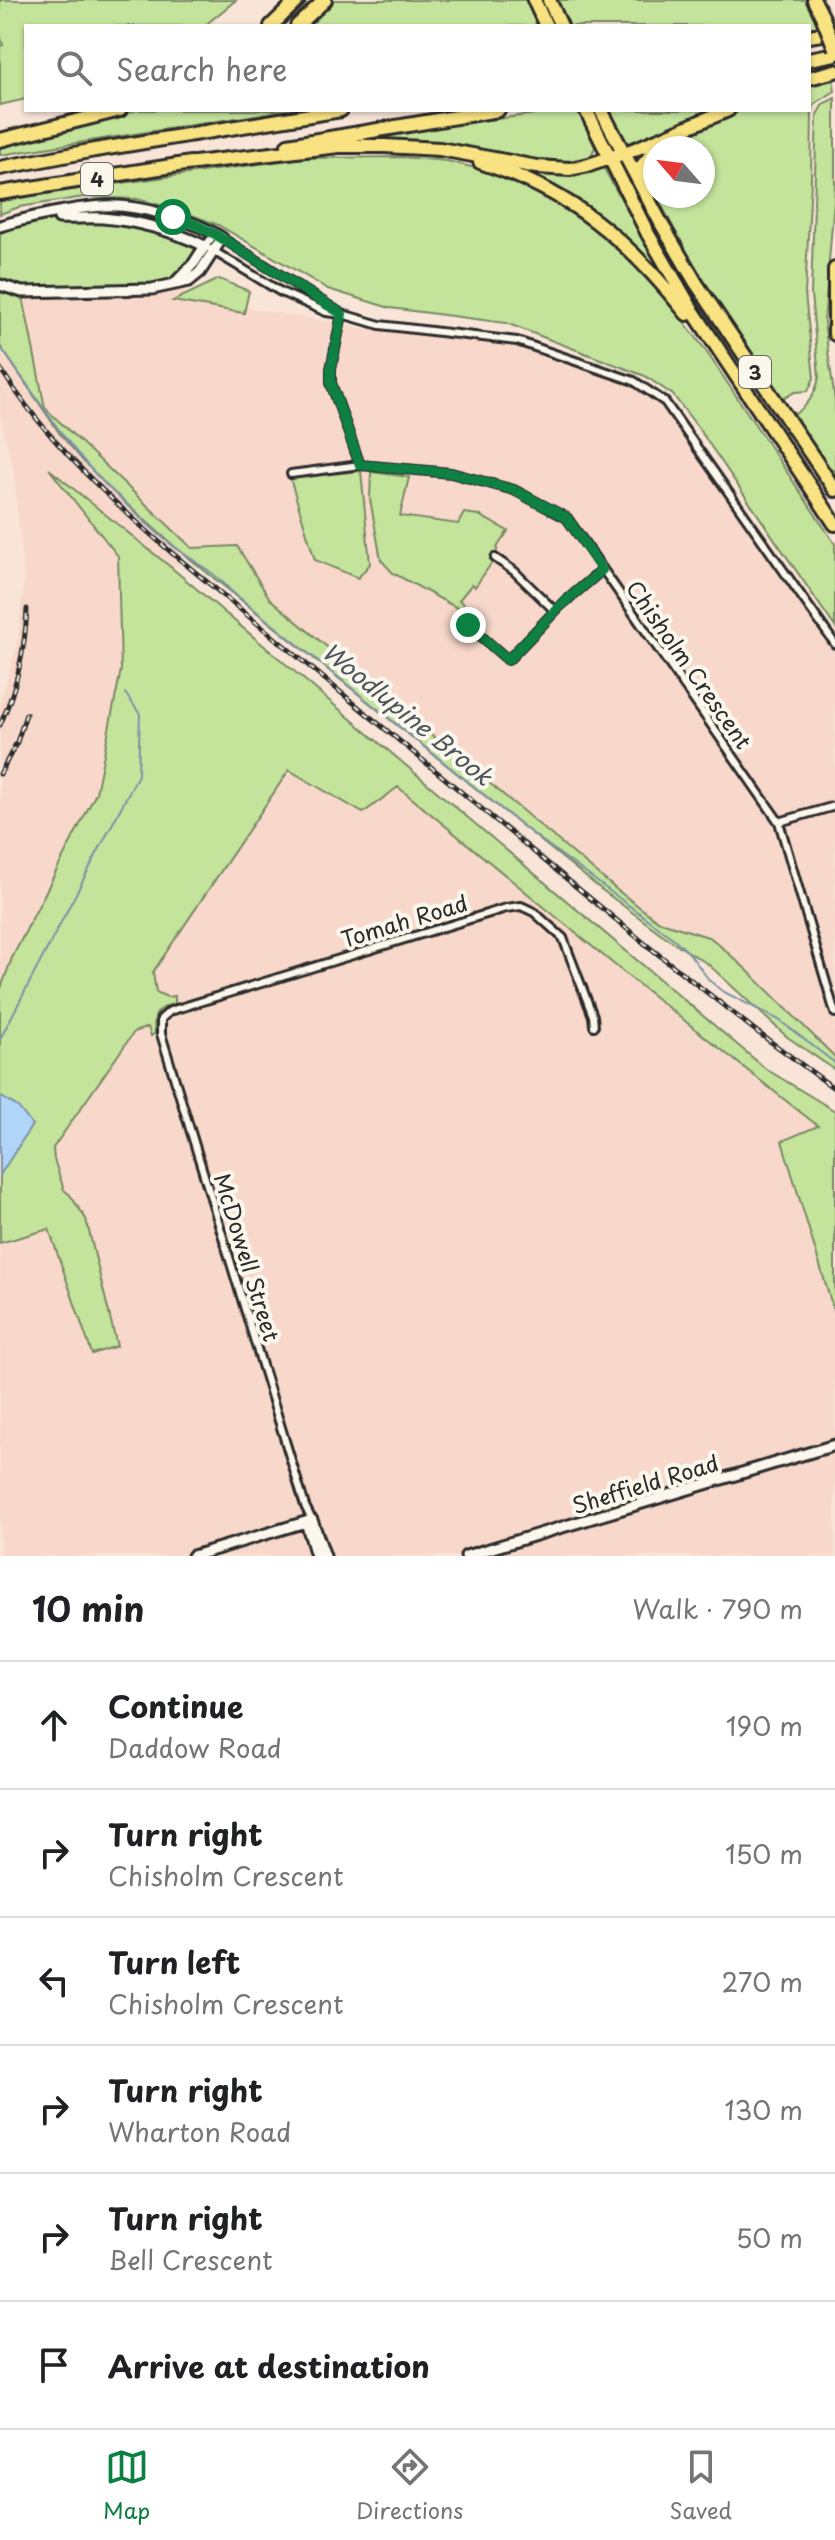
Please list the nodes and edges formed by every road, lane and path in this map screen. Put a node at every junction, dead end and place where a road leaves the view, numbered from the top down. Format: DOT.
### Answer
graph roads {
  1 [pos="298,0"];
  2 [pos="325,0"];
  3 [pos="534,0"];
  4 [pos="549,0"];
  5 [pos="814,0"];
  6 [pos="273,24"];
  7 [pos="299,24"];
  8 [pos="545,24"];
  9 [pos="560,24"];
  10 [pos="835,32"];
  11 [pos="811,36"];
  12 [pos="835,51"];
  13 [pos="811,58"];
  14 [pos="835,71"];
  15 [pos="811,77"];
  16 [pos="112,112"];
  17 [pos="329,112"];
  18 [pos="486,112"];
  19 [pos="723,112"];
  20 [pos="603,114"];
  21 [pos="589,115"];
  22 [pos="670,135"];
  23 [pos="0,140"];
  24 [pos="402,146"];
  25 [pos="623,153"];
  26 [pos="610,157"];
  27 [pos="186,164"];
  28 [pos="643,167"];
  29 [pos="0,168"];
  30 [pos="640,184"];
  31 [pos="0,193"];
  32 [pos="43,216"];
  33 [pos="0,226"];
  34 [pos="218,236"];
  35 [pos="209,249"];
  36 [pos="835,269"];
  37 [pos="0,285"];
  38 [pos="342,314"];
  39 [pos="835,334"];
  40 [pos="744,386"];
  41 [pos="360,465"];
  42 [pos="291,474"];
  43 [pos="835,490"];
  44 [pos="835,524"];
  45 [pos="495,558"];
  46 [pos="602,570"];
  47 [pos="555,611"];
  48 [pos="468,625"];
  49 [pos="835,644"];
  50 [pos="835,806"];
  51 [pos="779,822"];
  52 [pos="835,1013"];
  53 [pos="161,1019"];
  54 [pos="594,1026"];
  55 [pos="835,1445"];
  56 [pos="309,1521"];
  57 [pos="193,1556"];
  58 [pos="316,1556"];
  59 [pos="325,1556"];
  60 [pos="466,1556"];
  1 -- 6 [label="highway"];
  2 -- 7 [label="highway"];
  3 -- 8 [label="highway"];
  4 -- 9 [label="highway"];
  5 -- 12 [label="highway, bridge"];
  10 -- 11 [label="highway"];
  12 -- 13 [label="highway"];
  14 -- 15 [label="highway"];
  16 -- 23 [label="highway"];
  17 -- 29 [label="highway, 4"];
  18 -- 27 [label="highway, 4"];
  19 -- 22 [label="highway"];
  20 -- 25 [label="highway, 3"];
  21 -- 26 [label="highway, 3"];
  22 -- 25 [label="highway"];
  24 -- 26 [label="highway"];
  24 -- 27 [label="highway"];
  24 -- 40 [label="highway"];
  25 -- 26 [label="highway"];
  25 -- 30 [label="highway, 3"];
  26 -- 40 [label="highway, 3"];
  27 -- 31 [label="highway, 4"];
  28 -- 30 [label="highway"];
  30 -- 43 [label="highway, 3"];
  32 -- 33 [label="main road"];
  32 -- 34 [label="main road"];
  32 -- 35 [label="main road"];
  34 -- 35 [label="main road"];
  34 -- 38 [label="street"];
  35 -- 37 [label="main road"];
  35 -- 38 [label="street"];
  36 -- 39 [label="highway"];
  38 -- 41 [label="street"];
  38 -- 49 [label="street"];
  40 -- 44 [label="highway, 3"];
  41 -- 42 [label="street, Chisholm Crescent"];
  41 -- 46 [label="street, Chisholm Crescent"];
  45 -- 47 [label="street"];
  46 -- 47 [label="street"];
  46 -- 51 [label="street, Chisholm Crescent"];
  47 -- 48 [label="street"];
  50 -- 51 [label="street"];
  51 -- 52 [label="street, Chisholm Crescent"];
  53 -- 54 [label="street, Tomah Road"];
  53 -- 56 [label="street, McDowell Street"];
  55 -- 60 [label="main road, Sheffield Road"];
  56 -- 57 [label="main road"];
  56 -- 58 [label="main road, McDowell Street"];
  56 -- 59 [label="main road, McDowell Street"];
}
